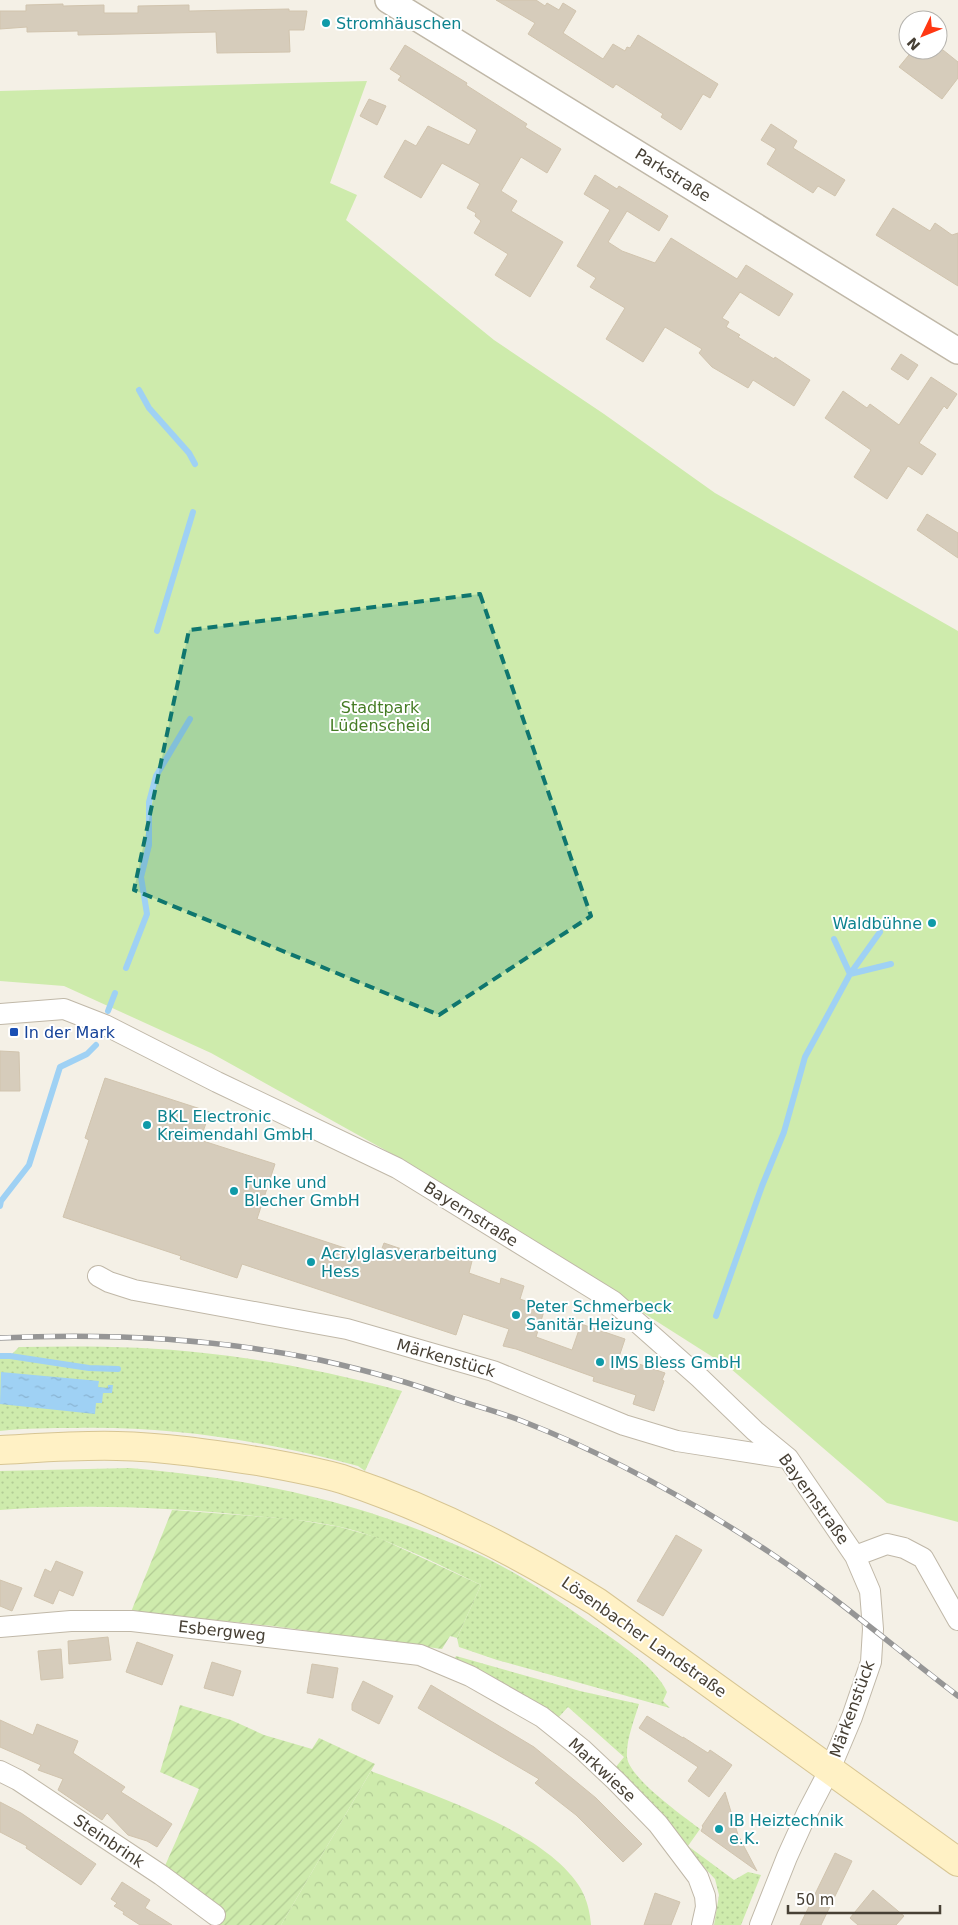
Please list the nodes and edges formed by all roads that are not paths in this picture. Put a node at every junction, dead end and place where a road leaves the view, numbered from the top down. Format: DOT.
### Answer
graph roads {
  1 [pos="388,0"];
  2 [pos="958,351"];
  3 [pos="0,1014"];
  4 [pos="98,1276"];
  5 [pos="0,1450"];
  6 [pos="788,1458"];
  7 [pos="855,1556"];
  8 [pos="958,1620"];
  9 [pos="0,1627"];
  10 [pos="441,1664"];
  11 [pos="830,1769"];
  12 [pos="0,1771"];
  13 [pos="958,1862"];
  14 [pos="215,1915"];
  15 [pos="702,1925"];
  16 [pos="760,1925"];
  1 -- 2 [label="street, Parkstraße"];
  3 -- 6 [label="street, Bayernstraße"];
  4 -- 6 [label="street, Märkenstück"];
  5 -- 11 [label="main road, Lösenbacher Landstraße"];
  6 -- 7 [label="street, Bayernstraße"];
  7 -- 8 [label="street"];
  7 -- 11 [label="street, Märkenstück"];
  9 -- 10 [label="street, Esbergweg"];
  10 -- 15 [label="street, Markwiese"];
  11 -- 13 [label="main road, Lösenbacher Landstraße"];
  11 -- 16 [label="street, Märkenstück"];
  12 -- 14 [label="street, Steinbrink"];
}
